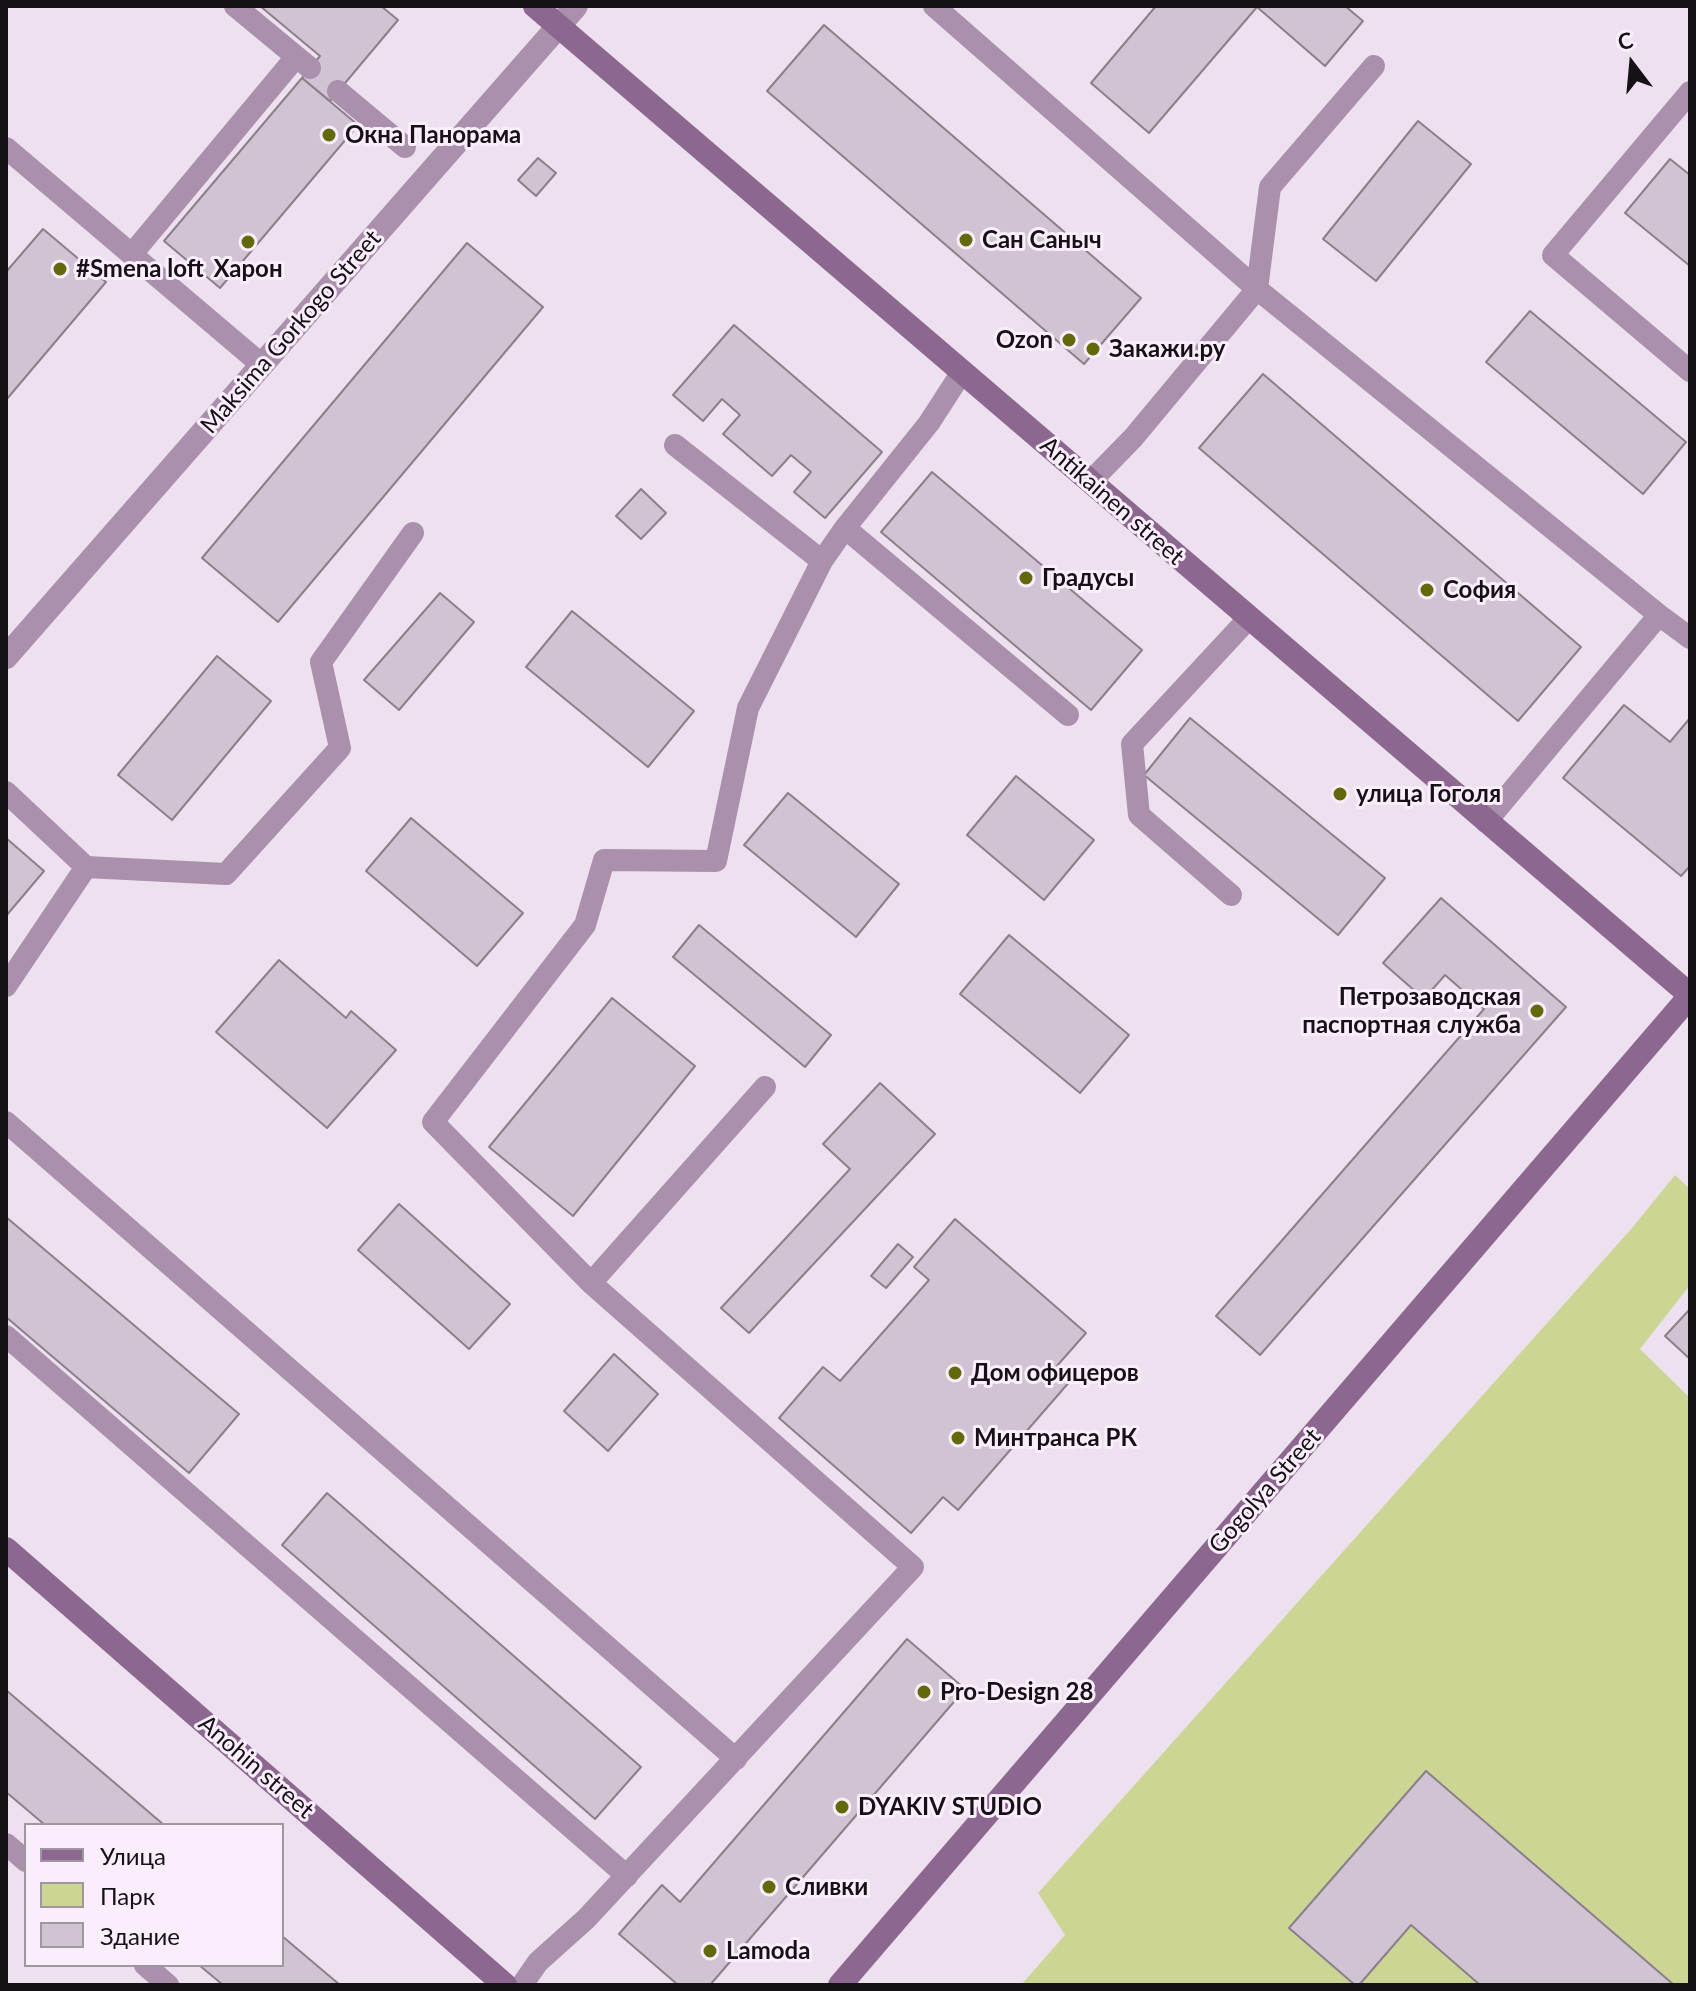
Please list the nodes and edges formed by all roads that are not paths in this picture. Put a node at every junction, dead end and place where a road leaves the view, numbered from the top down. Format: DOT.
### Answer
graph roads {
  1 [pos="235,6"];
  2 [pos="535,6"];
  3 [pos="576,6"];
  4 [pos="934,6"];
  5 [pos="559,27"];
  6 [pos="1374,66"];
  7 [pos="338,91"];
  8 [pos="1690,92"];
  9 [pos="405,147"];
  10 [pos="6,148"];
  11 [pos="132,254"];
  12 [pos="1257,289"];
  13 [pos="262,365"];
  14 [pos="1690,371"];
  15 [pos="962,372"];
  16 [pos="675,445"];
  17 [pos="1090,482"];
  18 [pos="845,528"];
  19 [pos="413,533"];
  20 [pos="822,561"];
  21 [pos="1659,615"];
  22 [pos="1249,618"];
  23 [pos="1690,638"];
  24 [pos="6,657"];
  25 [pos="1068,715"];
  26 [pos="6,792"];
  27 [pos="1486,822"];
  28 [pos="86,867"];
  29 [pos="1231,895"];
  30 [pos="6,986"];
  31 [pos="1690,996"];
  32 [pos="765,1087"];
  33 [pos="6,1122"];
  34 [pos="591,1283"];
  35 [pos="6,1336"];
  36 [pos="6,1549"];
  37 [pos="736,1759"];
  38 [pos="6,1844"];
  39 [pos="24,1859"];
  40 [pos="627,1876"];
  41 [pos="147,1967"];
  42 [pos="168,1985"];
  43 [pos="505,1985"];
  44 [pos="522,1985"];
  45 [pos="840,1985"];
  1 -- 11 [label="lane"];
  2 -- 5 [label="main road, Antikainen street"];
  3 -- 5 [label="street, Maksima Gorkogo Street"];
  4 -- 12 [label="lane"];
  5 -- 13 [label="street, Maksima Gorkogo Street"];
  5 -- 15 [label="main road, Antikainen street"];
  6 -- 12 [label="lane"];
  7 -- 9 [label="lane"];
  8 -- 14 [label="lane"];
  10 -- 11 [label="lane"];
  11 -- 13 [label="lane"];
  12 -- 17 [label="lane"];
  12 -- 21 [label="lane"];
  13 -- 24 [label="street, Maksima Gorkogo Street"];
  15 -- 17 [label="main road, Antikainen street"];
  15 -- 18 [label="lane"];
  16 -- 20 [label="lane"];
  17 -- 22 [label="main road, Antikainen street"];
  18 -- 20 [label="lane"];
  18 -- 25 [label="lane"];
  19 -- 28 [label="lane"];
  20 -- 34 [label="lane"];
  21 -- 23 [label="lane"];
  21 -- 27 [label="lane"];
  22 -- 27 [label="main road, Antikainen street"];
  22 -- 29 [label="lane"];
  26 -- 28 [label="lane"];
  27 -- 31 [label="main road, Antikainen street"];
  28 -- 30 [label="lane"];
  31 -- 45 [label="main road, Gogolya Street"];
  32 -- 34 [label="lane"];
  33 -- 37 [label="lane"];
  34 -- 37 [label="lane"];
  35 -- 40 [label="lane"];
  36 -- 43 [label="main road, Anohin street"];
  37 -- 40 [label="lane"];
  38 -- 39 [label="lane"];
  40 -- 44 [label="lane"];
  41 -- 42 [label="lane"];
}
